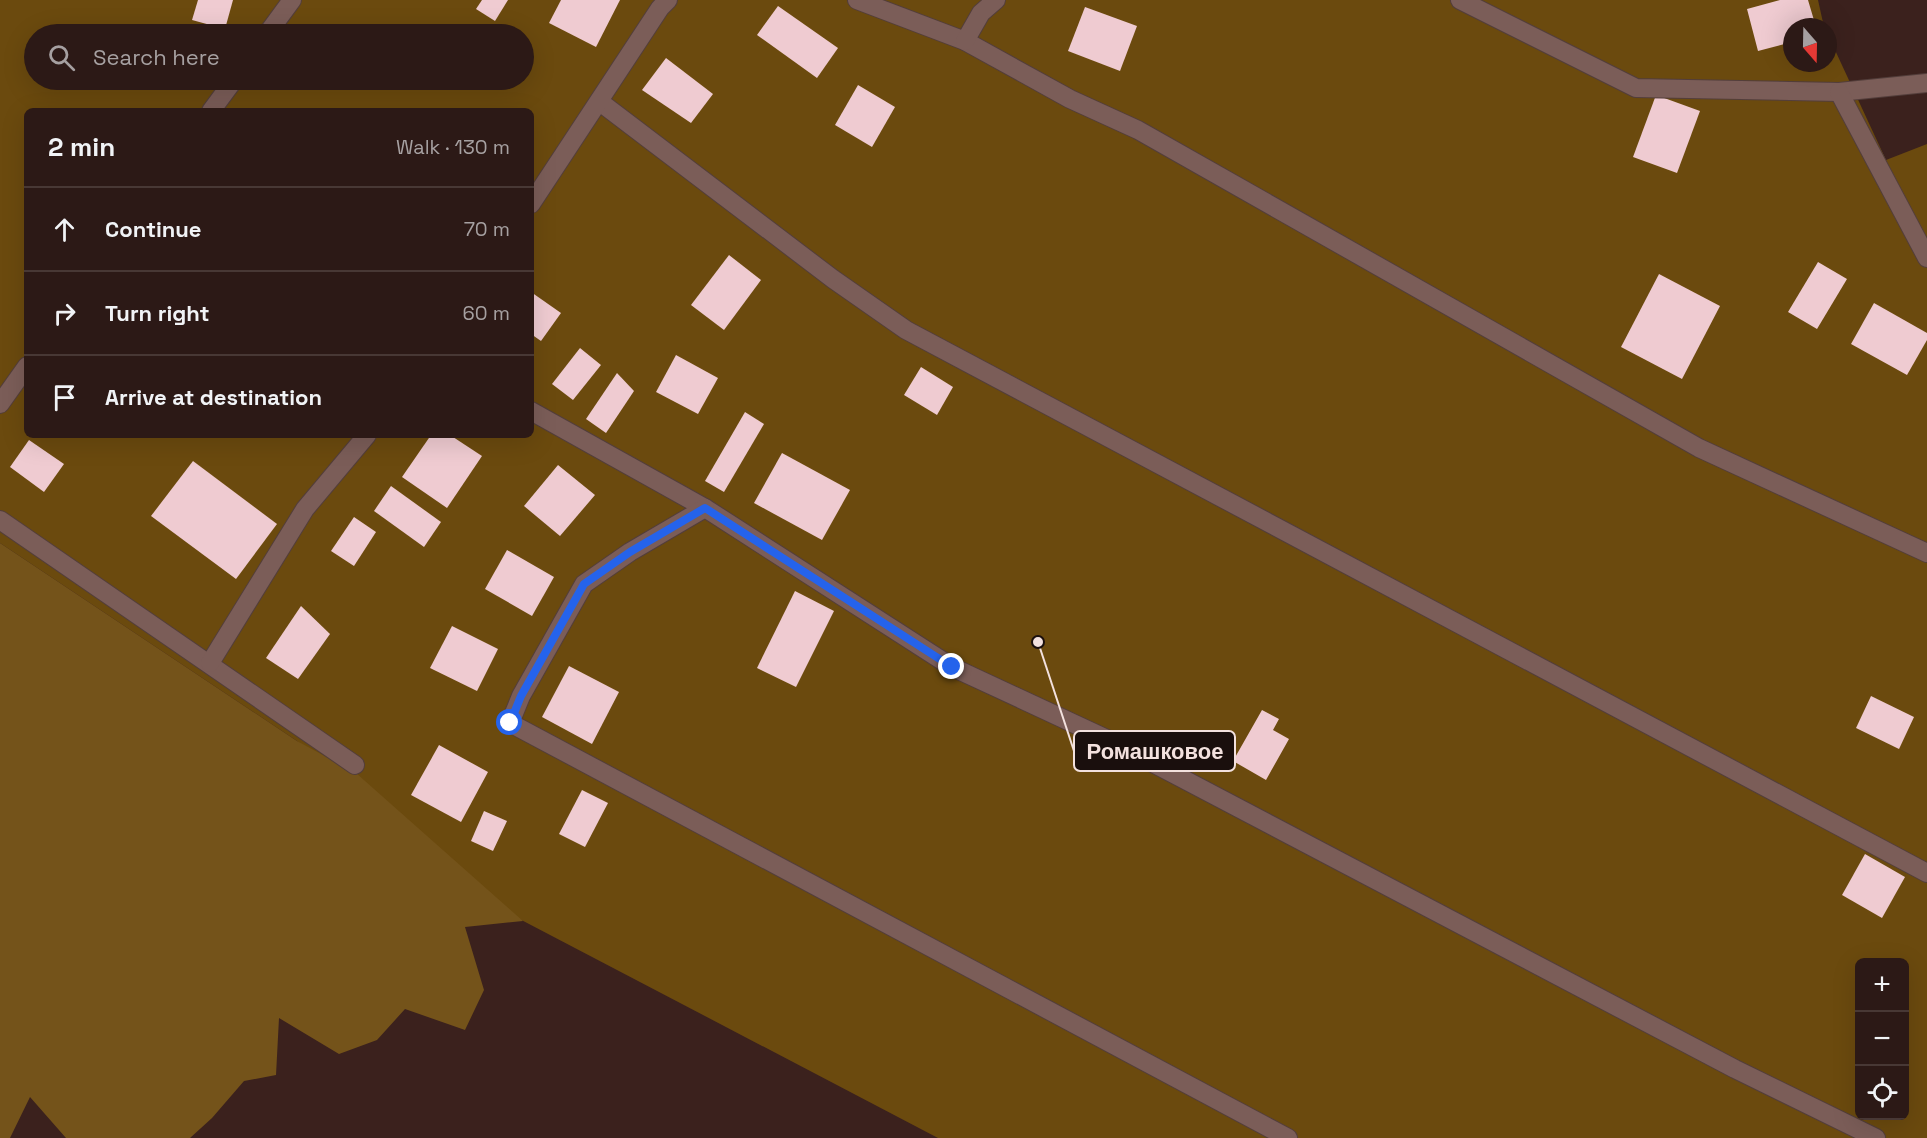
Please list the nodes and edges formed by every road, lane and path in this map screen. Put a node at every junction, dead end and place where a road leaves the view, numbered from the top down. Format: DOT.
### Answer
graph roads {
  1 [pos="292,0"];
  2 [pos="668,0"];
  3 [pos="857,0"];
  4 [pos="996,0"];
  5 [pos="1460,0"];
  6 [pos="274,24"];
  7 [pos="965,41"];
  8 [pos="1927,83"];
  9 [pos="227,90"];
  10 [pos="1839,92"];
  11 [pos="600,102"];
  12 [pos="213,108"];
  13 [pos="534,200"];
  14 [pos="1927,258"];
  15 [pos="24,370"];
  16 [pos="0,404"];
  17 [pos="534,413"];
  18 [pos="365,438"];
  19 [pos="705,508"];
  20 [pos="0,520"];
  21 [pos="1927,553"];
  22 [pos="210,663"];
  23 [pos="356,765"];
  24 [pos="1927,873"];
  25 [pos="1288,1138"];
  26 [pos="1876,1138"];
  1 -- 6 [label="lane"];
  2 -- 11 [label="lane"];
  3 -- 7 [label="lane"];
  4 -- 7 [label="lane"];
  5 -- 10 [label="lane"];
  7 -- 21 [label="lane"];
  8 -- 10 [label="lane"];
  9 -- 12 [label="lane"];
  10 -- 14 [label="lane"];
  11 -- 13 [label="lane"];
  11 -- 24 [label="lane"];
  15 -- 16 [label="lane"];
  17 -- 19 [label="lane"];
  18 -- 22 [label="lane"];
  19 -- 25 [label="lane"];
  19 -- 26 [label="lane"];
  20 -- 22 [label="lane"];
  22 -- 23 [label="lane"];
}
